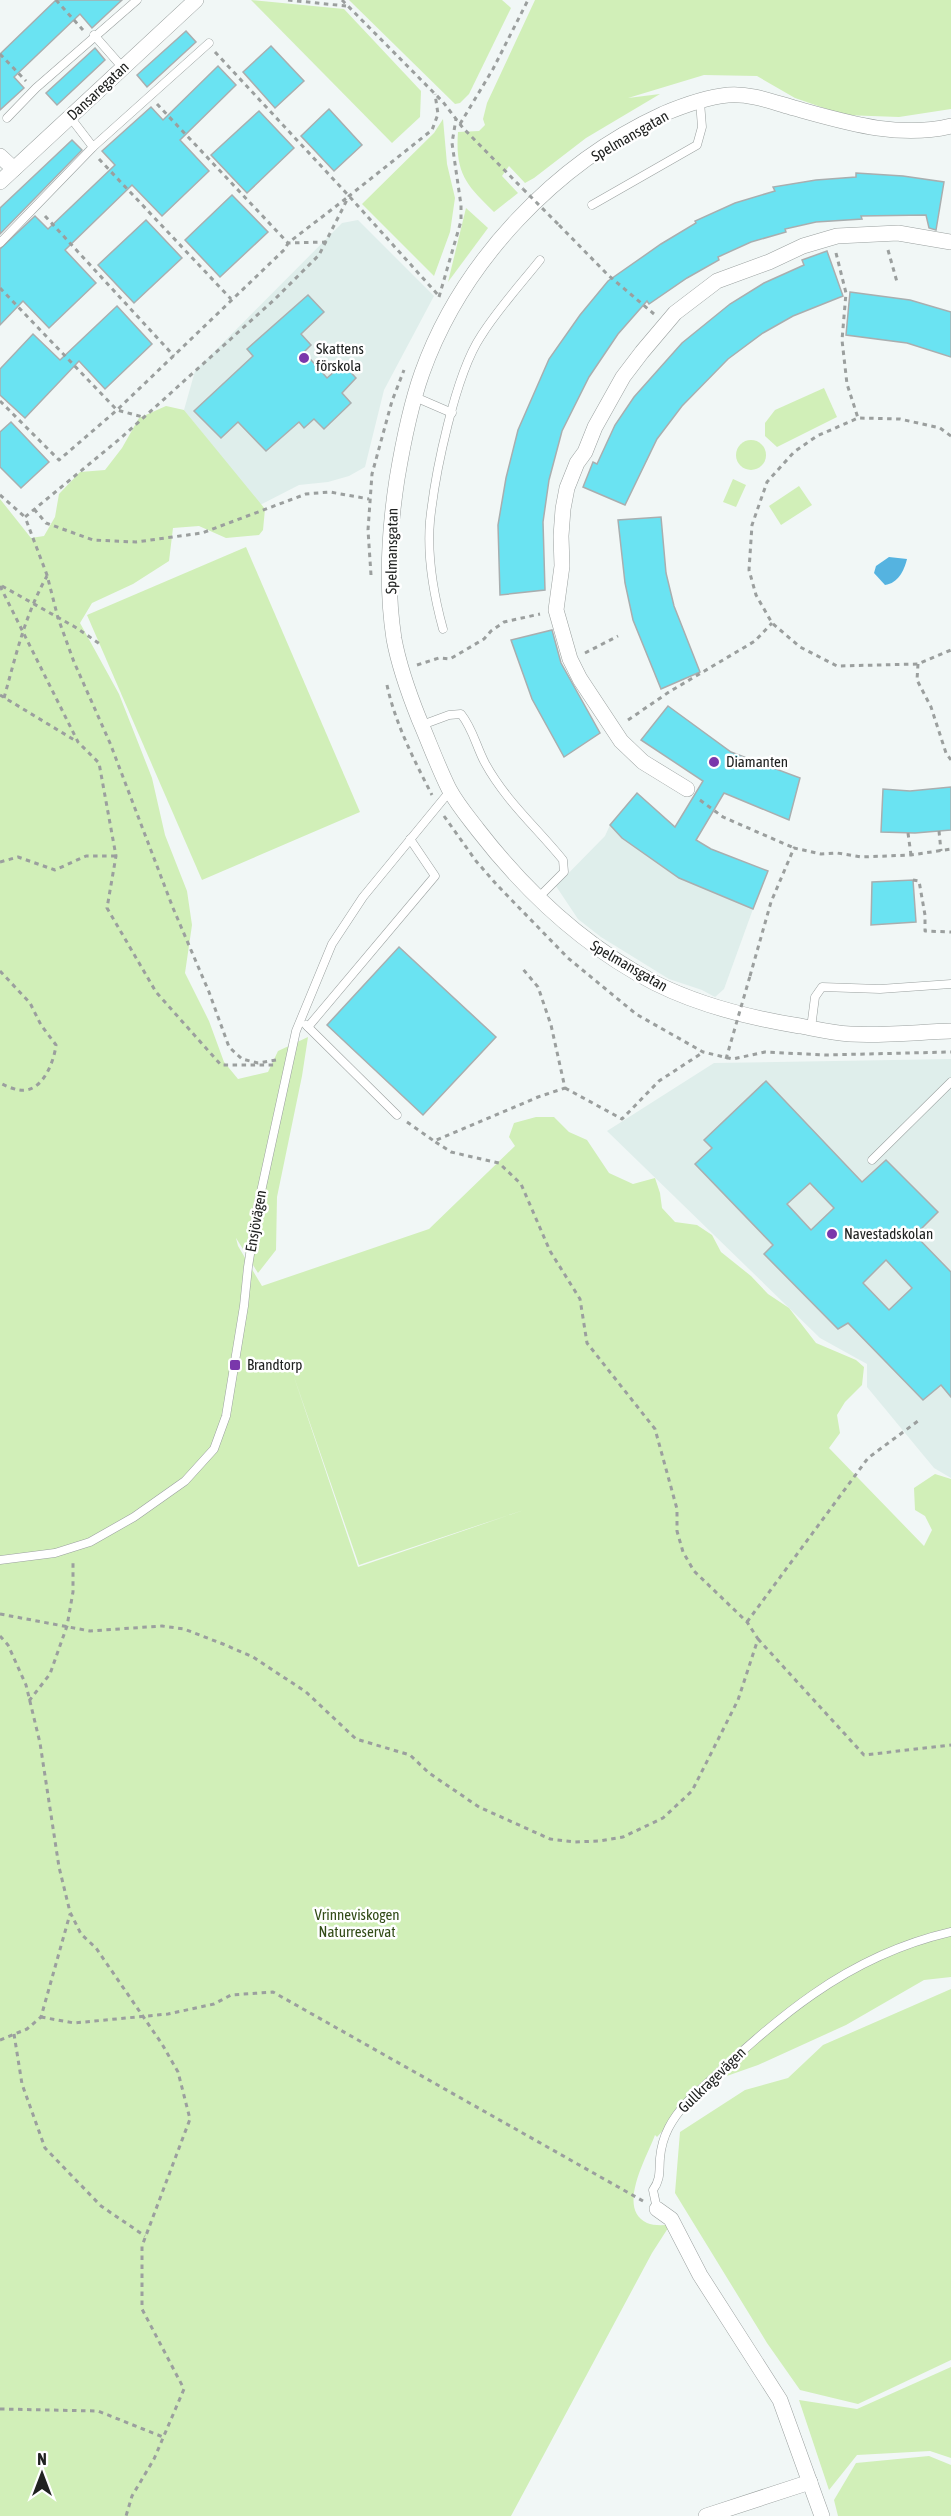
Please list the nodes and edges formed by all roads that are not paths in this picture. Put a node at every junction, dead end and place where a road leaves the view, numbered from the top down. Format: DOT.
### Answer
graph roads {
  1 [pos="136,0"];
  2 [pos="196,0"];
  3 [pos="92,37"];
  4 [pos="208,44"];
  5 [pos="123,68"];
  6 [pos="699,102"];
  7 [pos="70,117"];
  8 [pos="7,118"];
  9 [pos="951,126"];
  10 [pos="92,148"];
  11 [pos="0,156"];
  12 [pos="14,169"];
  13 [pos="0,182"];
  14 [pos="592,205"];
  15 [pos="951,242"];
  16 [pos="0,243"];
  17 [pos="540,260"];
  18 [pos="415,397"];
  19 [pos="452,413"];
  20 [pos="443,629"];
  21 [pos="422,724"];
  22 [pos="687,789"];
  23 [pos="450,791"];
  24 [pos="410,839"];
  25 [pos="539,897"];
  26 [pos="951,984"];
  27 [pos="300,1020"];
  28 [pos="308,1027"];
  29 [pos="811,1028"];
  30 [pos="951,1031"];
  31 [pos="951,1082"];
  32 [pos="397,1115"];
  33 [pos="872,1160"];
  34 [pos="0,1560"];
  35 [pos="951,1932"];
  36 [pos="657,2209"];
  37 [pos="810,2482"];
  38 [pos="706,2516"];
  39 [pos="822,2516"];
  1 -- 3 [label="lane"];
  2 -- 5 [label="street, Dansaregatan"];
  3 -- 5 [label="lane"];
  3 -- 8 [label="lane"];
  4 -- 10 [label="lane"];
  5 -- 7 [label="street, Dansaregatan"];
  6 -- 9 [label="street, Spelmansgatan"];
  6 -- 14 [label="lane"];
  6 -- 18 [label="street, Spelmansgatan"];
  7 -- 10 [label="lane"];
  7 -- 12 [label="street, Dansaregatan"];
  10 -- 16 [label="lane"];
  11 -- 12 [label="street"];
  12 -- 13 [label="street, Dansaregatan"];
  15 -- 22 [label="street"];
  17 -- 19 [label="lane"];
  18 -- 19 [label="lane"];
  18 -- 21 [label="street, Spelmansgatan"];
  19 -- 20 [label="lane"];
  21 -- 23 [label="street, Spelmansgatan"];
  21 -- 25 [label="lane"];
  23 -- 24 [label="lane, Ensjövägen"];
  23 -- 25 [label="street, Spelmansgatan"];
  24 -- 27 [label="lane, Ensjövägen"];
  24 -- 28 [label="lane"];
  25 -- 29 [label="street, Spelmansgatan"];
  26 -- 29 [label="lane"];
  27 -- 28 [label="lane"];
  27 -- 34 [label="lane, Ensjövägen"];
  28 -- 32 [label="lane"];
  29 -- 30 [label="street, Spelmansgatan"];
  31 -- 33 [label="lane"];
  35 -- 36 [label="lane, Gullkragevägen"];
  36 -- 37 [label="street"];
  37 -- 38 [label="street"];
  37 -- 39 [label="street"];
}
